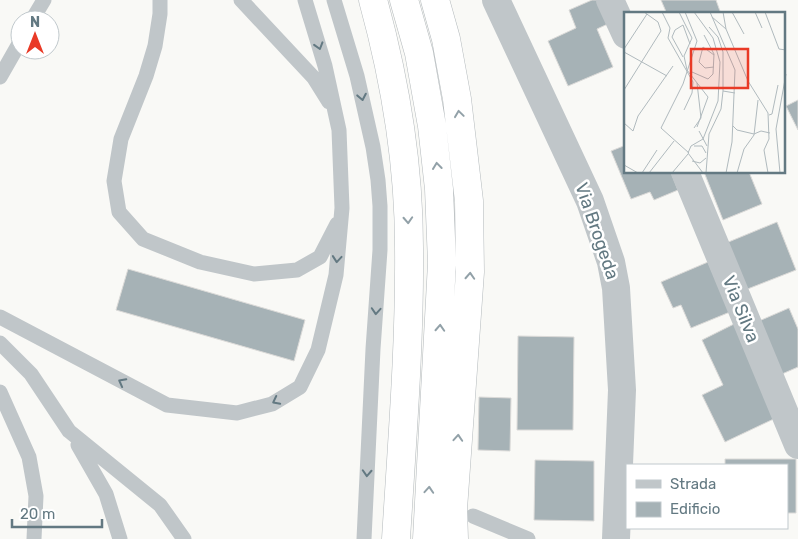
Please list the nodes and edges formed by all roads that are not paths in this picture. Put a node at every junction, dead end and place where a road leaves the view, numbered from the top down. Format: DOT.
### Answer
graph roads {
  1 [pos="160,0"];
  2 [pos="241,0"];
  3 [pos="305,0"];
  4 [pos="334,0"];
  5 [pos="373,0"];
  6 [pos="404,0"];
  7 [pos="435,0"];
  8 [pos="496,0"];
  9 [pos="610,0"];
  10 [pos="624,31"];
  11 [pos="10,60"];
  12 [pos="0,77"];
  13 [pos="340,130"];
  14 [pos="686,174"];
  15 [pos="342,208"];
  16 [pos="0,318"];
  17 [pos="0,343"];
  18 [pos="0,392"];
  19 [pos="69,431"];
  20 [pos="798,445"];
  21 [pos="473,516"];
  22 [pos="34,539"];
  23 [pos="120,539"];
  24 [pos="184,539"];
  25 [pos="364,539"];
  26 [pos="396,539"];
  27 [pos="426,539"];
  28 [pos="454,539"];
  29 [pos="528,539"];
  30 [pos="616,539"];
  1 -- 15 [label="lane"];
  2 -- 13 [label="lane"];
  3 -- 13 [label="lane, one-way"];
  4 -- 25 [label="lane, one-way"];
  5 -- 26 [label="highway, one-way"];
  27 -- 6 [label="highway, one-way"];
  28 -- 7 [label="highway, one-way"];
  8 -- 30 [label="street, Via Brogeda"];
  9 -- 10 [label="street"];
  11 -- 12 [label="lane"];
  13 -- 15 [label="lane"];
  14 -- 20 [label="street, Via Silva"];
  15 -- 16 [label="lane, one-way"];
  17 -- 19 [label="lane"];
  18 -- 22 [label="lane"];
  19 -- 23 [label="lane"];
  19 -- 24 [label="lane"];
  21 -- 29 [label="lane"];
}
